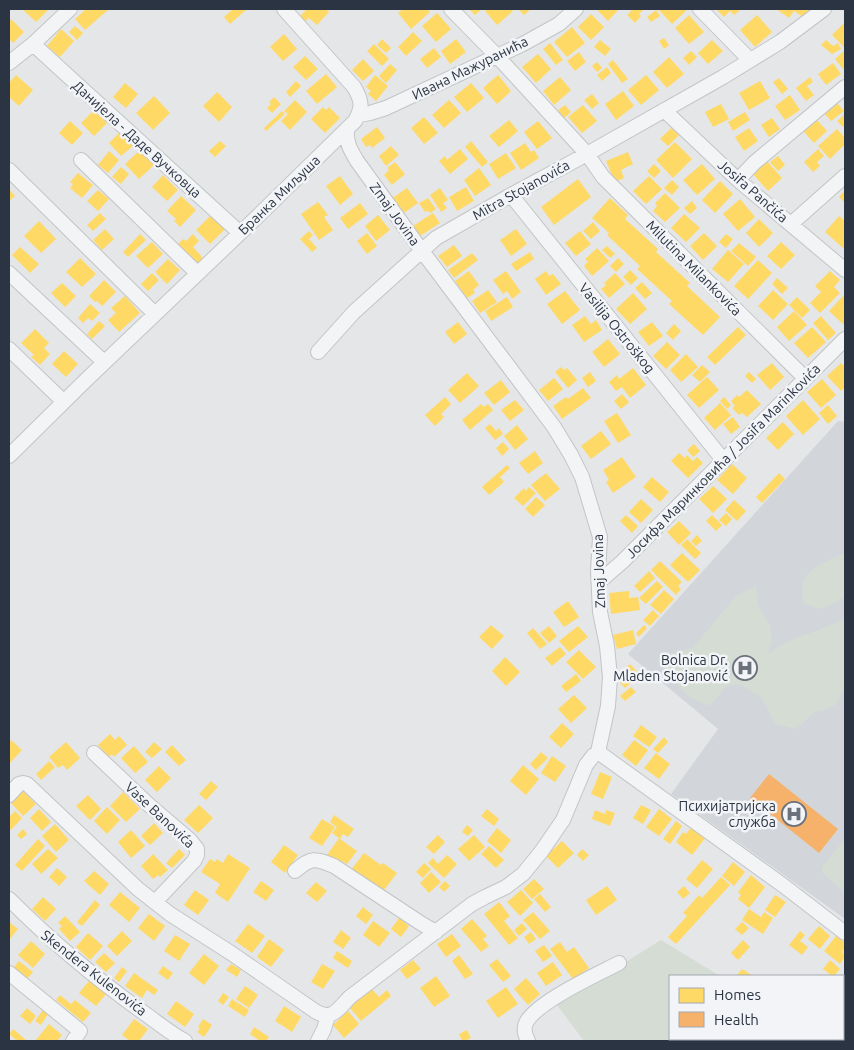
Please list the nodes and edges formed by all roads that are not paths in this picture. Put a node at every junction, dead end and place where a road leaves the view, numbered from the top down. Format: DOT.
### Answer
graph roads {
  1 [pos="70,9"];
  2 [pos="284,9"];
  3 [pos="451,9"];
  4 [pos="576,9"];
  5 [pos="700,9"];
  6 [pos="824,9"];
  7 [pos="33,44"];
  8 [pos="496,56"];
  9 [pos="750,60"];
  10 [pos="9,63"];
  11 [pos="845,87"];
  12 [pos="664,110"];
  13 [pos="359,114"];
  14 [pos="347,129"];
  15 [pos="587,154"];
  16 [pos="81,160"];
  17 [pos="9,170"];
  18 [pos="845,176"];
  19 [pos="738,180"];
  20 [pos="511,195"];
  21 [pos="791,224"];
  22 [pos="240,233"];
  23 [pos="422,251"];
  24 [pos="845,270"];
  25 [pos="9,273"];
  26 [pos="197,273"];
  27 [pos="155,314"];
  28 [pos="845,339"];
  29 [pos="9,348"];
  30 [pos="318,352"];
  31 [pos="104,362"];
  32 [pos="805,378"];
  33 [pos="64,402"];
  34 [pos="9,456"];
  35 [pos="724,461"];
  36 [pos="599,582"];
  37 [pos="598,752"];
  38 [pos="94,753"];
  39 [pos="9,795"];
  40 [pos="295,871"];
  41 [pos="9,899"];
  42 [pos="155,902"];
  43 [pos="436,932"];
  44 [pos="845,933"];
  45 [pos="619,963"];
  46 [pos="9,973"];
  47 [pos="328,1016"];
  48 [pos="73,1041"];
  49 [pos="184,1041"];
  50 [pos="318,1041"];
  51 [pos="528,1041"];
  1 -- 7 [label="street"];
  2 -- 13 [label="street"];
  3 -- 8 [label="street, Milutina Milankovića"];
  4 -- 8 [label="street, Ивана Мажуранића"];
  5 -- 9 [label="street"];
  6 -- 9 [label="street, Mitra Stojanovića"];
  7 -- 10 [label="street"];
  7 -- 22 [label="street, Данијела - Даде Вучковца"];
  8 -- 13 [label="street, Ивана Мажуранића"];
  8 -- 15 [label="street, Milutina Milankovića"];
  9 -- 12 [label="street, Mitra Stojanovića"];
  11 -- 19 [label="street"];
  12 -- 15 [label="street, Mitra Stojanovića"];
  12 -- 19 [label="street, Josifa Pančića"];
  13 -- 14 [label="street, Бранка Миљуша"];
  14 -- 22 [label="street, Бранка Миљуша"];
  14 -- 23 [label="street, Zmaj Jovina"];
  15 -- 20 [label="street, Mitra Stojanovića"];
  15 -- 32 [label="street, Milutina Milankovića"];
  16 -- 26 [label="street"];
  17 -- 27 [label="street"];
  18 -- 21 [label="street"];
  19 -- 21 [label="street, Josifa Pančića"];
  20 -- 23 [label="street, Mitra Stojanovića"];
  20 -- 35 [label="street, Vasilija Ostroškog"];
  21 -- 24 [label="street, Josifa Pančića"];
  22 -- 26 [label="street, Бранка Миљуша"];
  23 -- 30 [label="street, Mitra Stojanovića"];
  23 -- 36 [label="street, Zmaj Jovina"];
  25 -- 31 [label="street"];
  26 -- 27 [label="street, Бранка Миљуша"];
  27 -- 31 [label="street, Бранка Миљуша"];
  28 -- 32 [label="street, Јосифа Маринковића / Josifa Marinkovića"];
  29 -- 33 [label="street"];
  31 -- 33 [label="street, Бранка Миљуша"];
  32 -- 35 [label="street, Јосифа Маринковића / Josifa Marinkovića"];
  33 -- 34 [label="street, Бранка Миљуша"];
  35 -- 36 [label="street, Јосифа Маринковића / Josifa Marinkovića"];
  36 -- 37 [label="street, Zmaj Jovina"];
  37 -- 43 [label="street"];
  37 -- 44 [label="street"];
  38 -- 42 [label="street, Vase Banovića"];
  39 -- 42 [label="street"];
  40 -- 43 [label="street"];
  41 -- 49 [label="street, Skendera Kulenovića"];
  42 -- 47 [label="street"];
  43 -- 47 [label="street"];
  45 -- 51 [label="street"];
  46 -- 48 [label="street"];
  47 -- 50 [label="street"];
}
